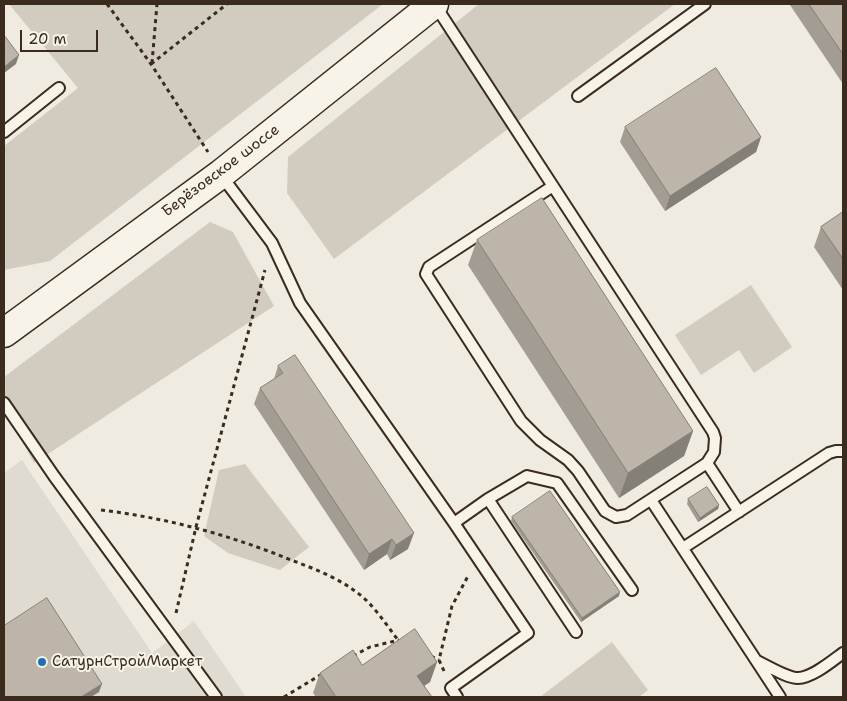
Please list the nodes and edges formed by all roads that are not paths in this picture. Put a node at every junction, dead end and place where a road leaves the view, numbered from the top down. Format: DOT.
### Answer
graph roads {
  1 [pos="434,4"];
  2 [pos="705,4"];
  3 [pos="59,88"];
  4 [pos="578,96"];
  5 [pos="4,132"];
  6 [pos="221,174"];
  7 [pos="553,186"];
  8 [pos="8,326"];
  9 [pos="4,403"];
  10 [pos="843,451"];
  11 [pos="707,463"];
  12 [pos="488,499"];
  13 [pos="651,500"];
  14 [pos="739,512"];
  15 [pos="454,523"];
  16 [pos="683,548"];
  17 [pos="632,590"];
  18 [pos="576,632"];
  19 [pos="843,653"];
  20 [pos="756,661"];
  21 [pos="454,693"];
  22 [pos="216,697"];
  23 [pos="780,697"];
  1 -- 6 [label="main road, Берёзовское шоссе"];
  1 -- 7 [label="lane"];
  2 -- 4 [label="lane"];
  3 -- 5 [label="lane"];
  6 -- 8 [label="main road, Берёзовское шоссе"];
  6 -- 15 [label="lane"];
  7 -- 11 [label="lane"];
  7 -- 13 [label="lane"];
  9 -- 22 [label="lane"];
  10 -- 14 [label="lane"];
  11 -- 13 [label="lane"];
  11 -- 14 [label="lane"];
  12 -- 15 [label="lane"];
  12 -- 17 [label="lane"];
  12 -- 18 [label="lane"];
  13 -- 16 [label="lane"];
  14 -- 16 [label="lane"];
  15 -- 21 [label="lane"];
  16 -- 20 [label="lane"];
  19 -- 20 [label="lane"];
  20 -- 23 [label="lane"];
}
